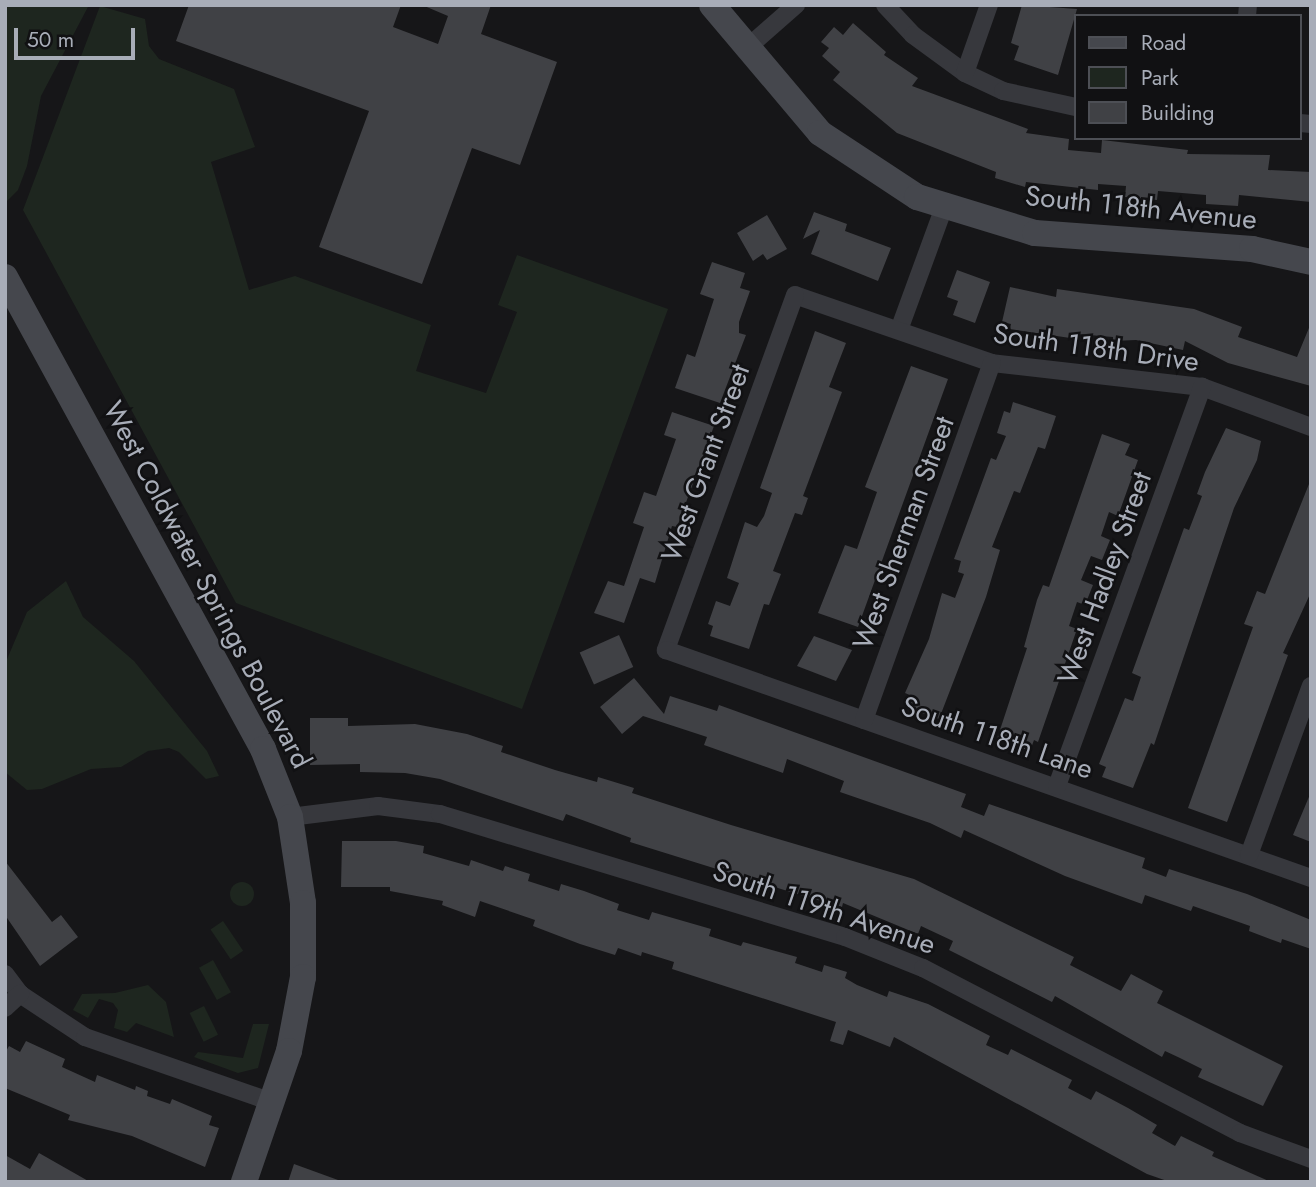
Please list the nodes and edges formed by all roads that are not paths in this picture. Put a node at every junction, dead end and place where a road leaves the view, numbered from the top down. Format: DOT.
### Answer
graph roads {
  1 [pos="712,5"];
  2 [pos="796,5"];
  3 [pos="885,5"];
  4 [pos="989,5"];
  5 [pos="748,47"];
  6 [pos="965,73"];
  7 [pos="1074,107"];
  8 [pos="944,207"];
  9 [pos="1311,262"];
  10 [pos="5,277"];
  11 [pos="795,295"];
  12 [pos="899,330"];
  13 [pos="992,363"];
  14 [pos="1202,387"];
  15 [pos="1311,427"];
  16 [pos="666,650"];
  17 [pos="1311,686"];
  18 [pos="864,720"];
  19 [pos="1057,786"];
  20 [pos="290,817"];
  21 [pos="1249,855"];
  22 [pos="1311,878"];
  23 [pos="5,974"];
  24 [pos="20,994"];
  25 [pos="5,1008"];
  26 [pos="272,1102"];
  27 [pos="1311,1158"];
  28 [pos="244,1182"];
  1 -- 5 [label="street, South 118th Avenue"];
  2 -- 5 [label="street"];
  3 -- 6 [label="street"];
  4 -- 6 [label="street"];
  5 -- 8 [label="street, South 118th Avenue"];
  6 -- 7 [label="street"];
  8 -- 9 [label="street, South 118th Avenue"];
  8 -- 12 [label="street"];
  10 -- 20 [label="street, West Coldwater Springs Boulevard"];
  11 -- 12 [label="street, South 118th Drive"];
  11 -- 16 [label="street, West Grant Street"];
  12 -- 13 [label="street, South 118th Drive"];
  13 -- 14 [label="street, South 118th Drive"];
  13 -- 18 [label="street, West Sherman Street"];
  14 -- 15 [label="street, South 118th Drive"];
  14 -- 19 [label="street, West Hadley Street"];
  16 -- 18 [label="street, South 118th Lane"];
  17 -- 21 [label="street"];
  18 -- 19 [label="street, South 118th Lane"];
  19 -- 21 [label="street, South 118th Lane"];
  20 -- 26 [label="street, West Coldwater Springs Boulevard"];
  20 -- 27 [label="street, South 119th Avenue"];
  21 -- 22 [label="street, South 118th Lane"];
  23 -- 24 [label="street"];
  24 -- 25 [label="street"];
  24 -- 26 [label="street"];
  26 -- 28 [label="street, West Coldwater Springs Boulevard"];
}
